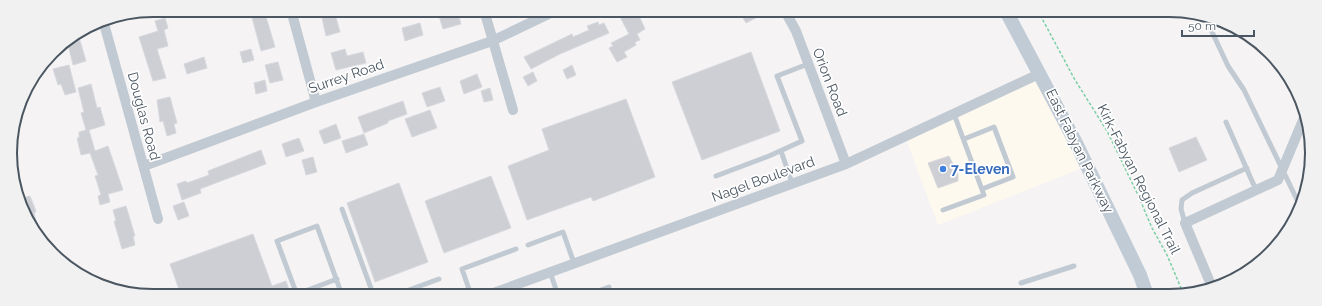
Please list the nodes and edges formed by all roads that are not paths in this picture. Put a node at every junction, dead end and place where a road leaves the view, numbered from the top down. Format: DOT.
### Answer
graph roads {
  1 [pos="293,17"];
  2 [pos="486,17"];
  3 [pos="542,17"];
  4 [pos="788,17"];
  5 [pos="1009,17"];
  6 [pos="1208,23"];
  7 [pos="105,26"];
  8 [pos="492,41"];
  9 [pos="808,64"];
  10 [pos="1041,74"];
  11 [pos="316,102"];
  12 [pos="513,110"];
  13 [pos="954,114"];
  14 [pos="1226,122"];
  15 [pos="1301,124"];
  16 [pos="964,139"];
  17 [pos="781,151"];
  18 [pos="846,164"];
  19 [pos="144,166"];
  20 [pos="1247,168"];
  21 [pos="1283,169"];
  22 [pos="716,176"];
  23 [pos="792,183"];
  24 [pos="982,189"];
  25 [pos="1256,190"];
  26 [pos="1297,199"];
  27 [pos="342,209"];
  28 [pos="943,210"];
  29 [pos="158,219"];
  30 [pos="1185,223"];
  31 [pos="528,245"];
  32 [pos="516,249"];
  33 [pos="574,263"];
  34 [pos="1074,266"];
  35 [pos="550,272"];
  36 [pos="337,279"];
  37 [pos="439,279"];
  38 [pos="1210,282"];
  39 [pos="1021,283"];
  40 [pos="609,287"];
  41 [pos="295,289"];
  42 [pos="310,289"];
  43 [pos="340,289"];
  44 [pos="371,289"];
  45 [pos="412,289"];
  46 [pos="469,289"];
  47 [pos="504,289"];
  48 [pos="556,289"];
  49 [pos="604,289"];
  50 [pos="1145,289"];
  1 -- 11 [label="street"];
  2 -- 8 [label="street"];
  3 -- 8 [label="street, Surrey Road"];
  4 -- 9 [label="street, Orion Road"];
  5 -- 10 [label="main road, East Fabyan Parkway"];
  6 -- 21 [label="lane"];
  7 -- 19 [label="street, Douglas Road"];
  8 -- 11 [label="street, Surrey Road"];
  8 -- 12 [label="street"];
  9 -- 17 [label="lane"];
  9 -- 18 [label="street, Orion Road"];
  10 -- 13 [label="street, Nagel Boulevard"];
  10 -- 50 [label="main road, East Fabyan Parkway"];
  11 -- 19 [label="street, Surrey Road"];
  13 -- 16 [label="lane"];
  13 -- 18 [label="street, Nagel Boulevard"];
  14 -- 20 [label="lane"];
  15 -- 21 [label="street"];
  16 -- 24 [label="lane"];
  16 -- 24 [label="lane"];
  17 -- 22 [label="lane"];
  17 -- 23 [label="lane"];
  18 -- 23 [label="street, Nagel Boulevard"];
  19 -- 29 [label="street, Douglas Road"];
  20 -- 25 [label="lane"];
  20 -- 30 [label="lane"];
  21 -- 25 [label="street"];
  21 -- 26 [label="lane"];
  23 -- 33 [label="street, Nagel Boulevard"];
  24 -- 28 [label="lane"];
  25 -- 30 [label="street"];
  27 -- 44 [label="lane"];
  30 -- 38 [label="street"];
  31 -- 33 [label="lane"];
  32 -- 46 [label="lane"];
  33 -- 35 [label="street, Nagel Boulevard"];
  34 -- 39 [label="lane"];
  35 -- 47 [label="street, Nagel Boulevard"];
  35 -- 48 [label="lane"];
  36 -- 41 [label="lane"];
  36 -- 42 [label="lane"];
  36 -- 43 [label="lane"];
  37 -- 45 [label="lane"];
  40 -- 49 [label="lane"];
}
